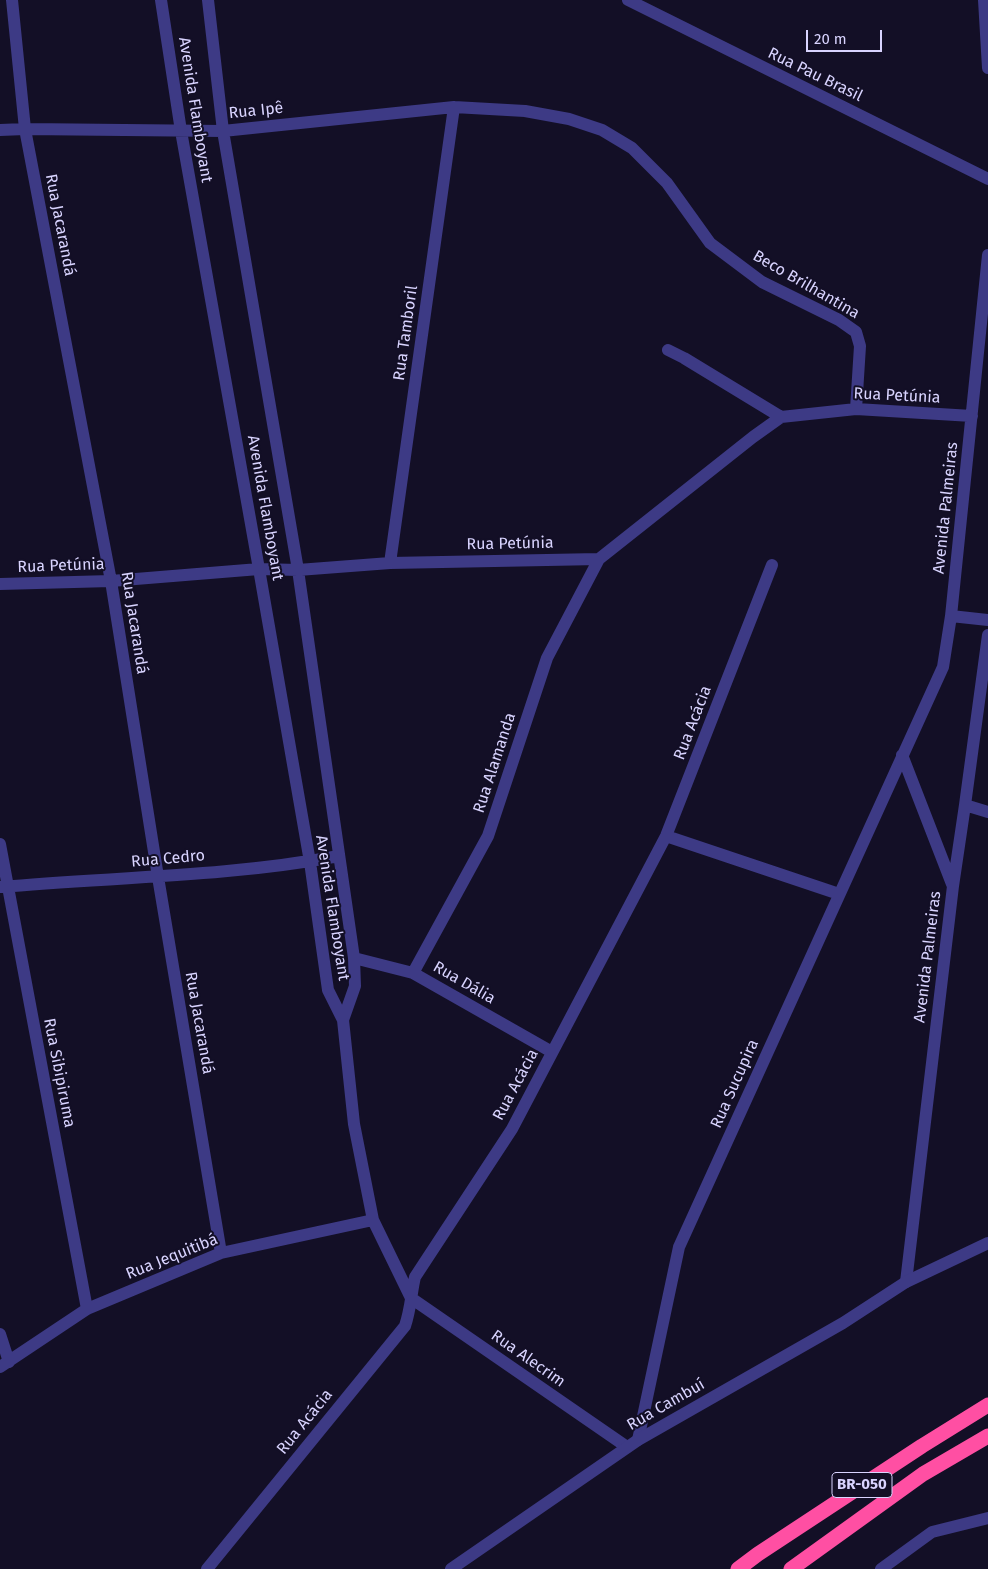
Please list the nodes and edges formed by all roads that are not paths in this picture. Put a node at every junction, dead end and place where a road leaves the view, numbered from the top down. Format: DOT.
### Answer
graph roads {
  1 [pos="12,0"];
  2 [pos="161,0"];
  3 [pos="208,0"];
  4 [pos="628,0"];
  5 [pos="984,0"];
  6 [pos="988,68"];
  7 [pos="454,107"];
  8 [pos="25,129"];
  9 [pos="0,130"];
  10 [pos="181,131"];
  11 [pos="223,131"];
  12 [pos="988,179"];
  13 [pos="988,255"];
  14 [pos="668,350"];
  15 [pos="856,409"];
  16 [pos="781,416"];
  17 [pos="972,416"];
  18 [pos="599,559"];
  19 [pos="390,563"];
  20 [pos="772,565"];
  21 [pos="259,569"];
  22 [pos="298,570"];
  23 [pos="111,581"];
  24 [pos="0,584"];
  25 [pos="952,616"];
  26 [pos="988,620"];
  27 [pos="988,635"];
  28 [pos="902,755"];
  29 [pos="965,805"];
  30 [pos="988,812"];
  31 [pos="666,836"];
  32 [pos="0,844"];
  33 [pos="339,856"];
  34 [pos="310,862"];
  35 [pos="158,876"];
  36 [pos="953,886"];
  37 [pos="3,887"];
  38 [pos="839,894"];
  39 [pos="354,958"];
  40 [pos="413,973"];
  41 [pos="343,1020"];
  42 [pos="552,1052"];
  43 [pos="373,1220"];
  44 [pos="988,1244"];
  45 [pos="222,1253"];
  46 [pos="906,1282"];
  47 [pos="411,1298"];
  48 [pos="87,1309"];
  49 [pos="0,1334"];
  50 [pos="4,1365"];
  51 [pos="988,1405"];
  52 [pos="988,1436"];
  53 [pos="632,1444"];
  54 [pos="988,1518"];
  55 [pos="207,1569"];
  56 [pos="451,1569"];
  57 [pos="738,1569"];
  58 [pos="791,1569"];
  59 [pos="881,1569"];
  1 -- 8 [label="street, Rua Jacarandá"];
  2 -- 10 [label="street, Avenida Flamboyant"];
  3 -- 11 [label="street, Avenida Flamboyant"];
  4 -- 12 [label="street, Rua Pau Brasil"];
  5 -- 6 [label="street"];
  7 -- 11 [label="street, Rua Ipê"];
  7 -- 15 [label="street, Beco Brilhantina"];
  7 -- 19 [label="street, Rua Tamboril"];
  8 -- 9 [label="street, Rua Ipê"];
  8 -- 10 [label="street, Rua Ipê"];
  8 -- 23 [label="street, Rua Jacarandá"];
  10 -- 11 [label="street, Rua Ipê"];
  10 -- 21 [label="street, Avenida Flamboyant"];
  11 -- 22 [label="street, Avenida Flamboyant"];
  13 -- 17 [label="street, Avenida Palmeiras"];
  14 -- 16 [label="street"];
  15 -- 16 [label="street, Rua Petúnia"];
  15 -- 17 [label="street, Rua Petúnia"];
  16 -- 18 [label="street"];
  17 -- 25 [label="street, Avenida Palmeiras"];
  18 -- 19 [label="street, Rua Petúnia"];
  18 -- 40 [label="street, Rua Alamanda"];
  19 -- 22 [label="street, Rua Petúnia"];
  20 -- 31 [label="street, Rua Acácia"];
  21 -- 22 [label="street, Rua Petúnia"];
  21 -- 23 [label="street, Rua Petúnia"];
  21 -- 34 [label="street, Avenida Flamboyant"];
  22 -- 33 [label="street, Avenida Flamboyant"];
  23 -- 24 [label="street, Rua Petúnia"];
  23 -- 35 [label="street, Rua Jacarandá"];
  25 -- 26 [label="street"];
  25 -- 28 [label="street, Avenida Palmeiras"];
  27 -- 29 [label="street, Avenida Palmeiras"];
  28 -- 36 [label="street"];
  28 -- 38 [label="street, Rua Sucupira"];
  29 -- 30 [label="street"];
  29 -- 36 [label="street, Avenida Palmeiras"];
  31 -- 38 [label="street"];
  31 -- 42 [label="street, Rua Acácia"];
  32 -- 37 [label="street, Rua Sibipiruma"];
  33 -- 34 [label="street, Rua Cedro"];
  33 -- 39 [label="street, Avenida Flamboyant"];
  34 -- 35 [label="street, Rua Cedro"];
  34 -- 41 [label="street, Avenida Flamboyant"];
  35 -- 37 [label="street, Rua Cedro"];
  35 -- 45 [label="street, Rua Jacarandá"];
  36 -- 46 [label="street, Avenida Palmeiras"];
  37 -- 48 [label="street, Rua Sibipiruma"];
  38 -- 53 [label="street, Rua Sucupira"];
  39 -- 40 [label="street, Rua Dália"];
  39 -- 41 [label="street, Avenida Flamboyant"];
  40 -- 42 [label="street, Rua Dália"];
  41 -- 43 [label="street, Avenida Flamboyant"];
  42 -- 47 [label="street, Rua Acácia"];
  43 -- 45 [label="street, Rua Jequitibá"];
  43 -- 47 [label="street, Avenida Flamboyant"];
  44 -- 46 [label="street, Rua Cambuí"];
  45 -- 48 [label="street, Rua Jequitibá"];
  46 -- 53 [label="street, Rua Cambuí"];
  47 -- 53 [label="street, Rua Alecrim"];
  47 -- 55 [label="street, Rua Acácia"];
  48 -- 50 [label="street, Rua Jequitibá"];
  49 -- 50 [label="street"];
  51 -- 57 [label="highway, BR-050"];
  52 -- 58 [label="highway, BR-050"];
  53 -- 56 [label="street, Rua Cambuí"];
  54 -- 59 [label="street"];
}
